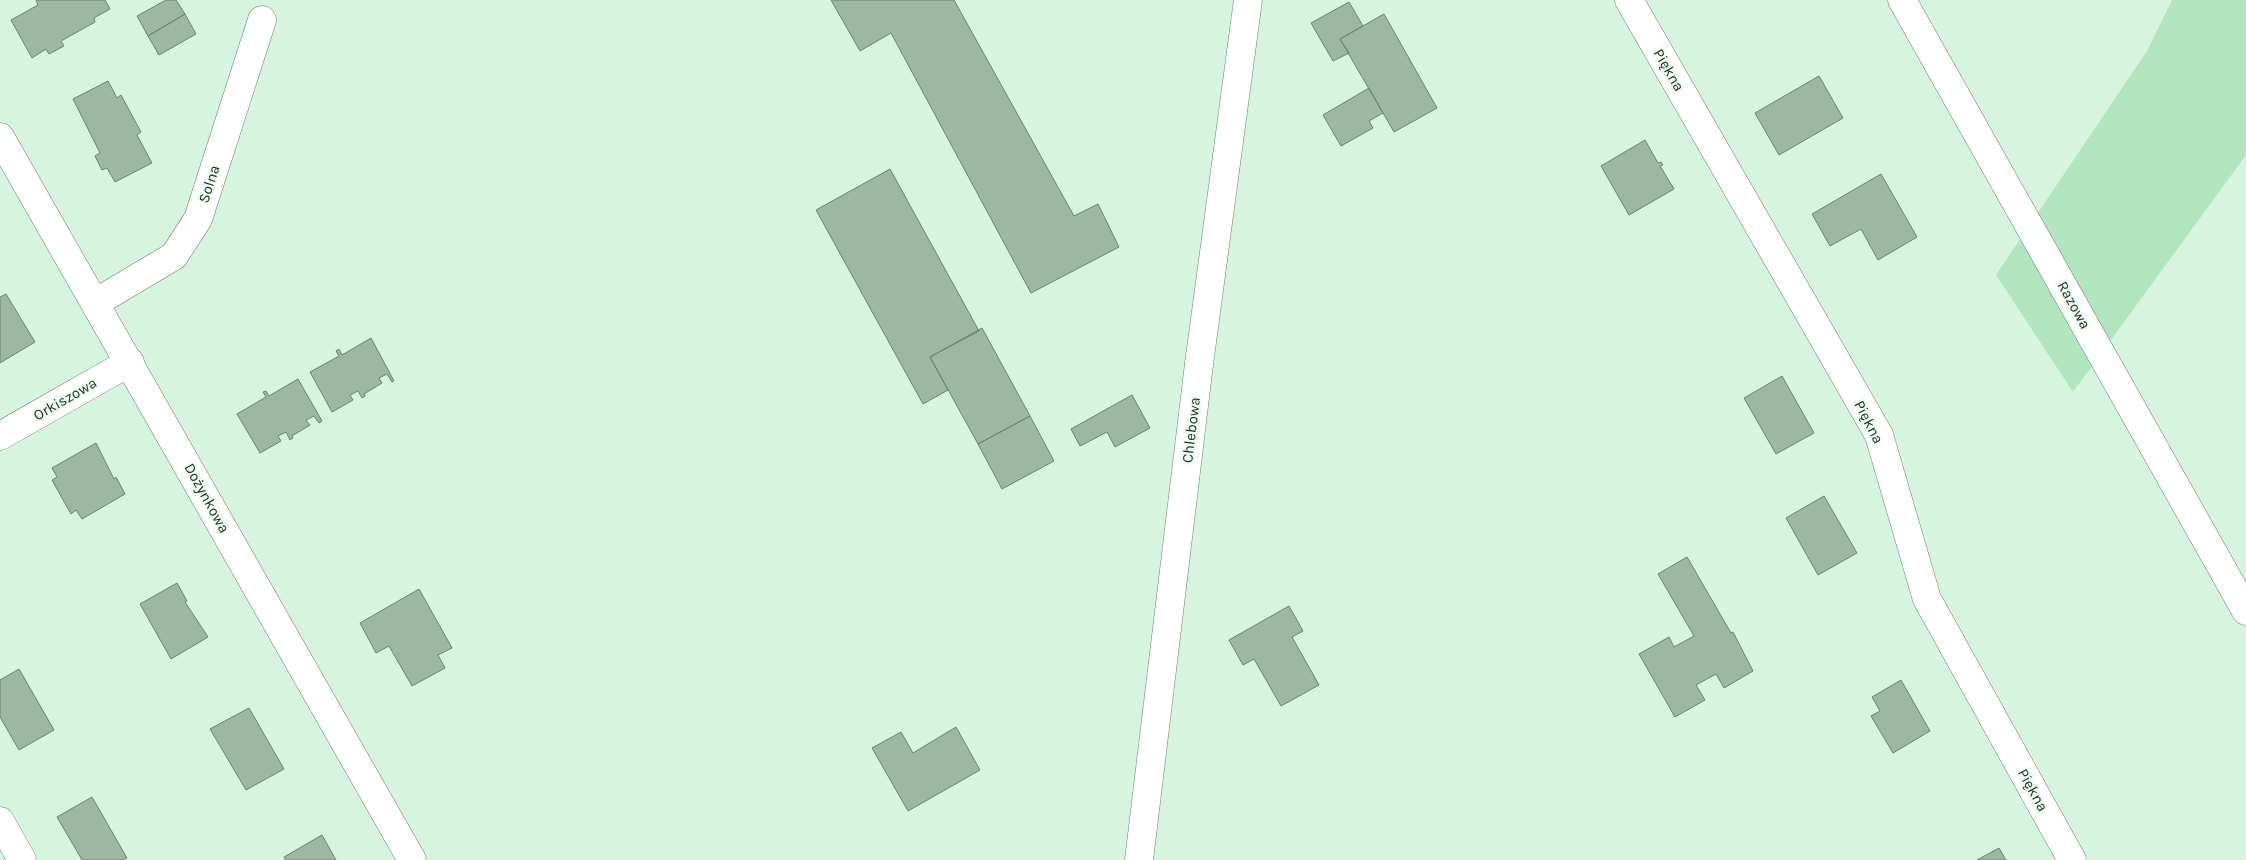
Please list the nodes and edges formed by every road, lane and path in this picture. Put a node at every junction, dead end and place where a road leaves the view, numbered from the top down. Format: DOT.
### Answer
graph roads {
  1 [pos="1248,0"];
  2 [pos="1629,0"];
  3 [pos="1902,0"];
  4 [pos="262,20"];
  5 [pos="0,137"];
  6 [pos="95,303"];
  7 [pos="130,362"];
  8 [pos="0,436"];
  9 [pos="2246,611"];
  10 [pos="0,820"];
  11 [pos="22,860"];
  12 [pos="412,860"];
  13 [pos="1139,860"];
  14 [pos="2072,860"];
  1 -- 13 [label="street, Chlebowa"];
  2 -- 14 [label="street, Piękna"];
  3 -- 9 [label="street, Razowa"];
  4 -- 6 [label="street, Solna"];
  5 -- 6 [label="street, Dożynkowa"];
  6 -- 7 [label="street, Dożynkowa"];
  7 -- 8 [label="street, Orkiszowa"];
  7 -- 12 [label="street, Dożynkowa"];
  10 -- 11 [label="street"];
}
